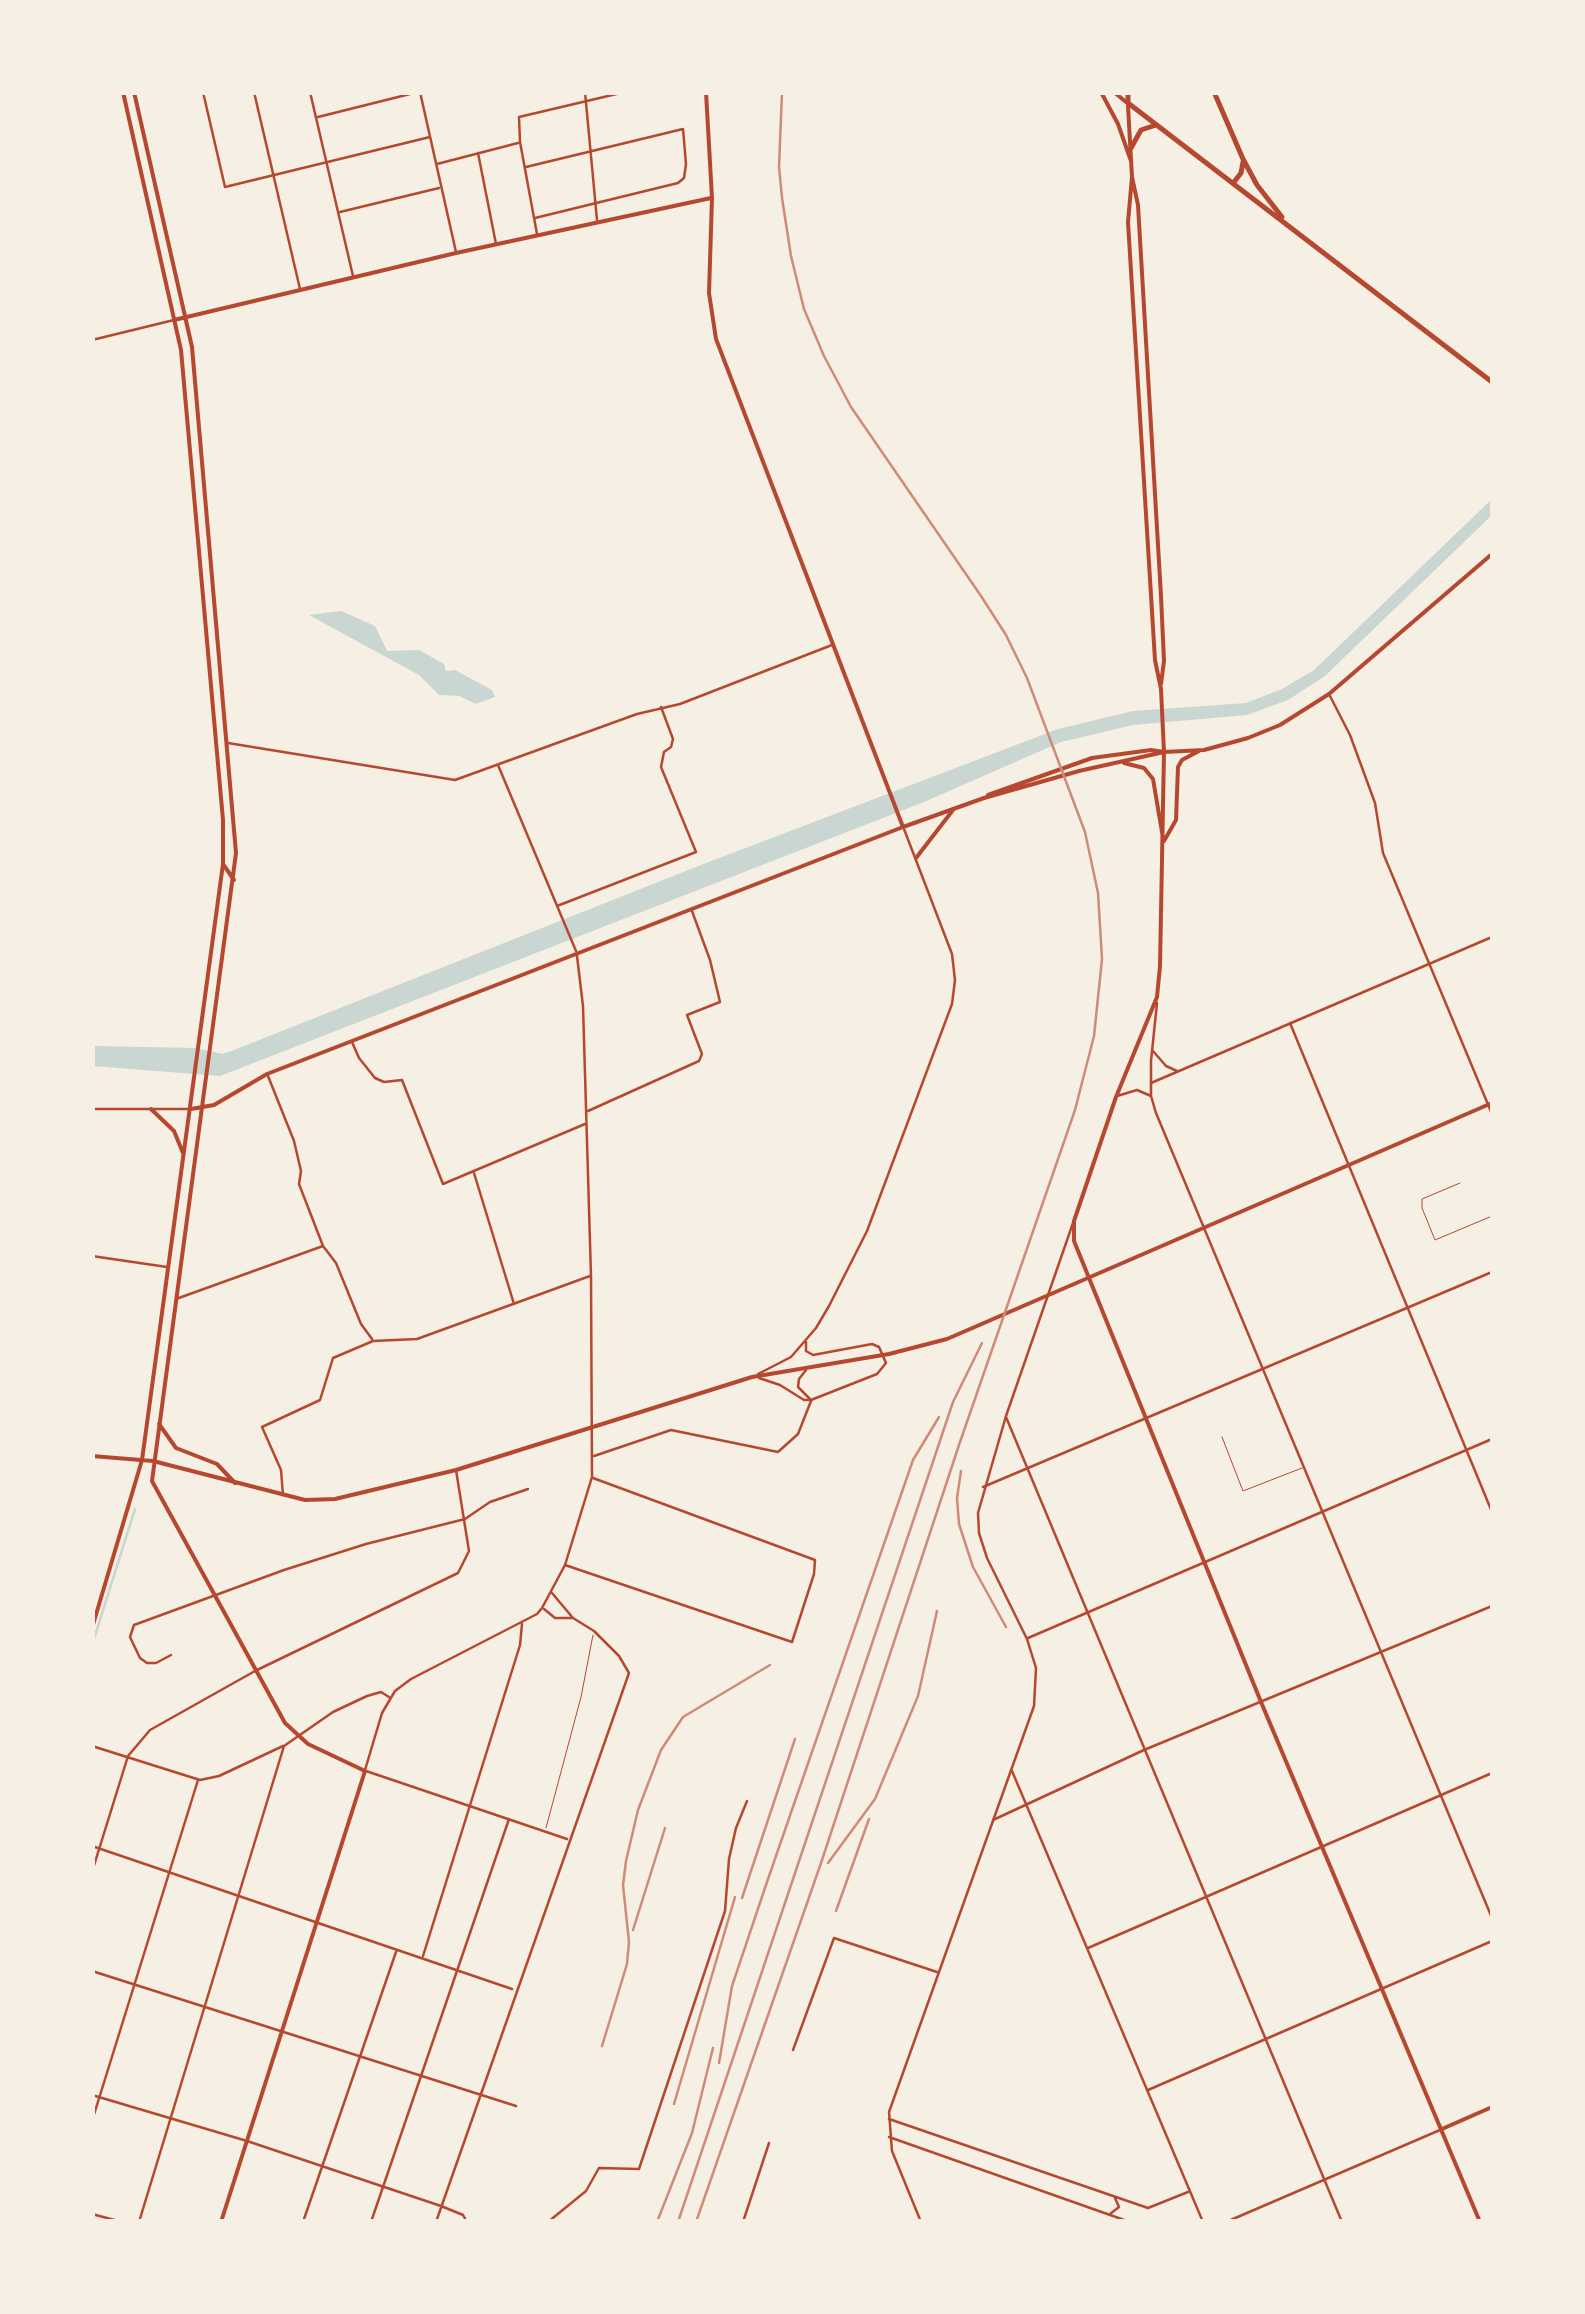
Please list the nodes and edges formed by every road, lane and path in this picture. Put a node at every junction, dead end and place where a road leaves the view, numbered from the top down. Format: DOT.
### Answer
graph roads {
  1 [pos="122,92"];
  2 [pos="134,92"];
  3 [pos="211,92"];
  4 [pos="254,92"];
  5 [pos="310,92"];
  6 [pos="419,92"];
  7 [pos="584,92"];
  8 [pos="625,92"];
  9 [pos="1100,92"];
  10 [pos="1114,92"];
  11 [pos="1128,92"];
  12 [pos="1214,92"];
  13 [pos="204,93"];
  14 [pos="707,95"];
  15 [pos="585,102"];
  16 [pos="1128,103"];
  17 [pos="316,118"];
  18 [pos="1159,124"];
  19 [pos="430,137"];
  20 [pos="520,142"];
  21 [pos="1130,148"];
  22 [pos="590,152"];
  23 [pos="478,153"];
  24 [pos="149,157"];
  25 [pos="138,160"];
  26 [pos="1243,160"];
  27 [pos="326,162"];
  28 [pos="1131,162"];
  29 [pos="436,164"];
  30 [pos="526,166"];
  31 [pos="274,176"];
  32 [pos="1132,177"];
  33 [pos="1234,182"];
  34 [pos="442,188"];
  35 [pos="712,198"];
  36 [pos="595,204"];
  37 [pos="338,212"];
  38 [pos="534,218"];
  39 [pos="598,222"];
  40 [pos="1290,227"];
  41 [pos="538,235"];
  42 [pos="496,244"];
  43 [pos="456,253"];
  44 [pos="1130,254"];
  45 [pos="1140,254"];
  46 [pos="354,278"];
  47 [pos="300,290"];
  48 [pos="1134,314"];
  49 [pos="1144,314"];
  50 [pos="186,318"];
  51 [pos="174,320"];
  52 [pos="92,340"];
  53 [pos="1492,382"];
  54 [pos="190,458"];
  55 [pos="202,458"];
  56 [pos="194,493"];
  57 [pos="205,494"];
  58 [pos="1158,553"];
  59 [pos="1149,554"];
  60 [pos="1492,554"];
  61 [pos="833,645"];
  62 [pos="1160,689"];
  63 [pos="1329,694"];
  64 [pos="660,706"];
  65 [pos="228,743"];
  66 [pos="1204,750"];
  67 [pos="1164,752"];
  68 [pos="1120,762"];
  69 [pos="497,764"];
  70 [pos="984,798"];
  71 [pos="956,808"];
  72 [pos="903,826"];
  73 [pos="1164,841"];
  74 [pos="916,858"];
  75 [pos="223,864"];
  76 [pos="234,880"];
  77 [pos="557,906"];
  78 [pos="691,909"];
  79 [pos="1492,937"];
  80 [pos="577,955"];
  81 [pos="211,958"];
  82 [pos="1430,963"];
  83 [pos="219,982"];
  84 [pos="1157,998"];
  85 [pos="1290,1023"];
  86 [pos="352,1041"];
  87 [pos="1152,1049"];
  88 [pos="1178,1071"];
  89 [pos="267,1074"];
  90 [pos="1151,1083"];
  91 [pos="1151,1096"];
  92 [pos="1116,1097"];
  93 [pos="1491,1104"];
  94 [pos="92,1109"];
  95 [pos="151,1109"];
  96 [pos="191,1109"];
  97 [pos="202,1109"];
  98 [pos="586,1112"];
  99 [pos="1492,1114"];
  100 [pos="586,1124"];
  101 [pos="184,1157"];
  102 [pos="1349,1165"];
  103 [pos="182,1169"];
  104 [pos="193,1170"];
  105 [pos="473,1172"];
  106 [pos="1460,1183"];
  107 [pos="1492,1216"];
  108 [pos="175,1220"];
  109 [pos="1074,1221"];
  110 [pos="186,1222"];
  111 [pos="1202,1228"];
  112 [pos="323,1246"];
  113 [pos="92,1256"];
  114 [pos="169,1267"];
  115 [pos="1492,1272"];
  116 [pos="591,1276"];
  117 [pos="175,1300"];
  118 [pos="514,1304"];
  119 [pos="1409,1308"];
  120 [pos="807,1340"];
  121 [pos="372,1341"];
  122 [pos="811,1367"];
  123 [pos="1264,1370"];
  124 [pos="752,1377"];
  125 [pos="151,1395"];
  126 [pos="163,1397"];
  127 [pos="811,1400"];
  128 [pos="1006,1416"];
  129 [pos="1146,1421"];
  130 [pos="159,1424"];
  131 [pos="593,1428"];
  132 [pos="1222,1437"];
  133 [pos="1492,1439"];
  134 [pos="1467,1451"];
  135 [pos="92,1456"];
  136 [pos="594,1456"];
  137 [pos="142,1460"];
  138 [pos="153,1461"];
  139 [pos="1304,1467"];
  140 [pos="1028,1468"];
  141 [pos="456,1470"];
  142 [pos="592,1478"];
  143 [pos="235,1483"];
  144 [pos="983,1486"];
  145 [pos="528,1489"];
  146 [pos="283,1496"];
  147 [pos="1324,1512"];
  148 [pos="1492,1512"];
  149 [pos="465,1519"];
  150 [pos="1204,1562"];
  151 [pos="564,1565"];
  152 [pos="552,1593"];
  153 [pos="214,1596"];
  154 [pos="1492,1606"];
  155 [pos="542,1608"];
  156 [pos="1087,1613"];
  157 [pos="573,1618"];
  158 [pos="522,1622"];
  159 [pos="92,1628"];
  160 [pos="594,1631"];
  161 [pos="1026,1639"];
  162 [pos="1382,1653"];
  163 [pos="171,1655"];
  164 [pos="255,1672"];
  165 [pos="391,1698"];
  166 [pos="1262,1702"];
  167 [pos="295,1736"];
  168 [pos="92,1746"];
  169 [pos="284,1746"];
  170 [pos="1144,1750"];
  171 [pos="128,1756"];
  172 [pos="1012,1769"];
  173 [pos="365,1771"];
  174 [pos="1492,1773"];
  175 [pos="198,1780"];
  176 [pos="1442,1795"];
  177 [pos="747,1801"];
  178 [pos="1026,1804"];
  179 [pos="470,1808"];
  180 [pos="509,1820"];
  181 [pos="993,1820"];
  182 [pos="545,1831"];
  183 [pos="569,1839"];
  184 [pos="92,1846"];
  185 [pos="1323,1846"];
  186 [pos="100,1848"];
  187 [pos="92,1872"];
  188 [pos="170,1872"];
  189 [pos="237,1896"];
  190 [pos="1206,1897"];
  191 [pos="1492,1918"];
  192 [pos="316,1922"];
  193 [pos="1492,1941"];
  194 [pos="1087,1949"];
  195 [pos="396,1950"];
  196 [pos="422,1958"];
  197 [pos="457,1970"];
  198 [pos="92,1971"];
  199 [pos="938,1972"];
  200 [pos="135,1984"];
  201 [pos="1382,1988"];
  202 [pos="515,1990"];
  203 [pos="203,2006"];
  204 [pos="282,2030"];
  205 [pos="1264,2037"];
  206 [pos="793,2050"];
  207 [pos="360,2056"];
  208 [pos="421,2077"];
  209 [pos="1146,2090"];
  210 [pos="92,2095"];
  211 [pos="478,2096"];
  212 [pos="100,2098"];
  213 [pos="516,2106"];
  214 [pos="1492,2108"];
  215 [pos="170,2118"];
  216 [pos="888,2118"];
  217 [pos="92,2121"];
  218 [pos="1442,2129"];
  219 [pos="889,2137"];
  220 [pos="247,2141"];
  221 [pos="769,2144"];
  222 [pos="323,2166"];
  223 [pos="1324,2179"];
  224 [pos="384,2186"];
  225 [pos="1189,2191"];
  226 [pos="1114,2196"];
  227 [pos="441,2206"];
  228 [pos="92,2214"];
  229 [pos="1110,2214"];
  230 [pos="467,2220"];
  231 [pos="122,2222"];
  232 [pos="138,2222"];
  233 [pos="221,2222"];
  234 [pos="303,2222"];
  235 [pos="371,2222"];
  236 [pos="436,2222"];
  237 [pos="548,2222"];
  238 [pos="743,2222"];
  239 [pos="922,2222"];
  240 [pos="1130,2222"];
  241 [pos="1203,2222"];
  242 [pos="1226,2222"];
  243 [pos="1342,2222"];
  244 [pos="1480,2222"];
  1 -- 25 [label="main road"];
  2 -- 24 [label="main road"];
  3 -- 13 [label="street"];
  4 -- 31 [label="street"];
  5 -- 17 [label="street"];
  6 -- 17 [label="street"];
  6 -- 19 [label="street"];
  7 -- 15 [label="street"];
  8 -- 15 [label="street"];
  9 -- 28 [label="main road"];
  10 -- 16 [label="main road"];
  11 -- 16 [label="highway"];
  12 -- 26 [label="highway"];
  13 -- 31 [label="street"];
  14 -- 35 [label="main road"];
  15 -- 20 [label="street"];
  15 -- 22 [label="street"];
  16 -- 18 [label="highway"];
  16 -- 21 [label="main road"];
  17 -- 27 [label="street"];
  18 -- 21 [label="highway"];
  18 -- 33 [label="highway"];
  19 -- 27 [label="street"];
  19 -- 29 [label="street"];
  20 -- 23 [label="street"];
  20 -- 30 [label="street"];
  21 -- 28 [label="main road"];
  22 -- 30 [label="street"];
  22 -- 36 [label="street"];
  22 -- 36 [label="street"];
  23 -- 29 [label="street"];
  23 -- 42 [label="street"];
  24 -- 25 [label="main road"];
  24 -- 50 [label="main road"];
  25 -- 51 [label="main road"];
  26 -- 33 [label="highway"];
  26 -- 40 [label="highway"];
  27 -- 31 [label="street"];
  27 -- 37 [label="street"];
  28 -- 32 [label="main road"];
  29 -- 34 [label="street"];
  30 -- 38 [label="street"];
  31 -- 47 [label="street"];
  32 -- 44 [label="main road"];
  32 -- 45 [label="main road"];
  33 -- 40 [label="highway"];
  34 -- 37 [label="street"];
  34 -- 43 [label="street"];
  35 -- 39 [label="main road"];
  35 -- 61 [label="main road"];
  36 -- 38 [label="street"];
  36 -- 39 [label="street"];
  37 -- 46 [label="street"];
  38 -- 41 [label="street"];
  39 -- 41 [label="main road"];
  40 -- 53 [label="highway"];
  41 -- 42 [label="main road"];
  42 -- 43 [label="main road"];
  43 -- 46 [label="main road"];
  44 -- 45 [label="main road"];
  44 -- 48 [label="main road"];
  45 -- 49 [label="main road"];
  46 -- 47 [label="main road"];
  47 -- 50 [label="main road"];
  48 -- 49 [label="main road"];
  48 -- 59 [label="main road"];
  49 -- 58 [label="main road"];
  50 -- 51 [label="main road"];
  50 -- 55 [label="main road"];
  51 -- 52 [label="street"];
  51 -- 54 [label="main road"];
  54 -- 55 [label="main road"];
  54 -- 56 [label="main road"];
  55 -- 57 [label="main road"];
  56 -- 57 [label="main road"];
  56 -- 75 [label="main road"];
  57 -- 65 [label="main road"];
  58 -- 59 [label="main road"];
  58 -- 62 [label="main road"];
  59 -- 62 [label="main road"];
  60 -- 63 [label="main road"];
  61 -- 64 [label="street"];
  61 -- 72 [label="main road"];
  62 -- 67 [label="main road"];
  63 -- 66 [label="main road"];
  63 -- 82 [label="street"];
  64 -- 69 [label="street"];
  64 -- 77 [label="street"];
  65 -- 69 [label="street"];
  65 -- 76 [label="main road"];
  66 -- 67 [label="main road"];
  66 -- 73 [label="main road"];
  67 -- 68 [label="main road"];
  67 -- 70 [label="main road"];
  67 -- 73 [label="main road"];
  68 -- 70 [label="main road"];
  68 -- 73 [label="main road"];
  69 -- 77 [label="street"];
  70 -- 71 [label="main road"];
  71 -- 72 [label="main road"];
  71 -- 74 [label="main road"];
  72 -- 74 [label="street"];
  72 -- 78 [label="main road"];
  73 -- 84 [label="main road"];
  74 -- 120 [label="street"];
  75 -- 76 [label="main road"];
  75 -- 81 [label="main road"];
  76 -- 83 [label="main road"];
  77 -- 80 [label="street"];
  78 -- 80 [label="main road"];
  78 -- 98 [label="street"];
  79 -- 82 [label="street"];
  80 -- 86 [label="main road"];
  80 -- 98 [label="street"];
  81 -- 83 [label="main road"];
  81 -- 96 [label="main road"];
  82 -- 85 [label="street"];
  82 -- 93 [label="street"];
  83 -- 97 [label="main road"];
  84 -- 87 [label="street"];
  84 -- 92 [label="main road"];
  85 -- 88 [label="street"];
  85 -- 102 [label="street"];
  86 -- 89 [label="main road"];
  86 -- 105 [label="street"];
  87 -- 88 [label="street"];
  87 -- 90 [label="street"];
  88 -- 90 [label="street"];
  89 -- 97 [label="main road"];
  89 -- 112 [label="street"];
  90 -- 91 [label="street"];
  91 -- 92 [label="street"];
  91 -- 111 [label="street"];
  92 -- 109 [label="main road"];
  93 -- 99 [label="street"];
  93 -- 102 [label="main road"];
  94 -- 95 [label="street"];
  95 -- 96 [label="street"];
  95 -- 101 [label="main road"];
  96 -- 97 [label="main road"];
  96 -- 101 [label="main road"];
  97 -- 104 [label="main road"];
  98 -- 100 [label="street"];
  100 -- 105 [label="street"];
  100 -- 116 [label="street"];
  101 -- 103 [label="main road"];
  102 -- 111 [label="main road"];
  102 -- 119 [label="street"];
  103 -- 104 [label="main road"];
  103 -- 108 [label="main road"];
  104 -- 110 [label="main road"];
  105 -- 118 [label="street"];
  106 -- 107 [label="lane"];
  108 -- 110 [label="main road"];
  108 -- 114 [label="main road"];
  109 -- 128 [label="street"];
  109 -- 129 [label="main road"];
  110 -- 117 [label="main road"];
  111 -- 122 [label="main road"];
  111 -- 123 [label="street"];
  112 -- 117 [label="street"];
  112 -- 121 [label="street"];
  113 -- 114 [label="street"];
  114 -- 125 [label="main road"];
  115 -- 119 [label="street"];
  116 -- 118 [label="street"];
  116 -- 131 [label="street"];
  117 -- 126 [label="main road"];
  118 -- 121 [label="street"];
  119 -- 123 [label="street"];
  119 -- 134 [label="street"];
  120 -- 124 [label="street"];
  120 -- 127 [label="street"];
  121 -- 146 [label="street"];
  122 -- 124 [label="main road"];
  122 -- 127 [label="street"];
  123 -- 129 [label="street"];
  123 -- 139 [label="street"];
  124 -- 127 [label="street"];
  124 -- 131 [label="main road"];
  125 -- 126 [label="main road"];
  125 -- 137 [label="main road"];
  126 -- 130 [label="main road"];
  127 -- 136 [label="street"];
  128 -- 140 [label="street"];
  128 -- 144 [label="street"];
  129 -- 140 [label="street"];
  129 -- 150 [label="main road"];
  130 -- 138 [label="main road"];
  130 -- 143 [label="main road"];
  131 -- 136 [label="street"];
  131 -- 141 [label="main road"];
  132 -- 139 [label="lane"];
  133 -- 134 [label="street"];
  134 -- 147 [label="street"];
  134 -- 148 [label="street"];
  135 -- 137 [label="main road"];
  136 -- 142 [label="street"];
  137 -- 138 [label="main road"];
  137 -- 159 [label="main road"];
  138 -- 143 [label="main road"];
  138 -- 153 [label="main road"];
  139 -- 147 [label="street"];
  140 -- 144 [label="street"];
  140 -- 156 [label="street"];
  141 -- 146 [label="main road"];
  141 -- 149 [label="street"];
  142 -- 151 [label="street"];
  142 -- 151 [label="street"];
  143 -- 146 [label="main road"];
  144 -- 161 [label="street"];
  145 -- 149 [label="street"];
  147 -- 150 [label="street"];
  147 -- 162 [label="street"];
  149 -- 153 [label="street"];
  149 -- 164 [label="street"];
  150 -- 156 [label="street"];
  150 -- 166 [label="main road"];
  151 -- 152 [label="street"];
  152 -- 155 [label="street"];
  152 -- 157 [label="street"];
  153 -- 163 [label="street"];
  153 -- 164 [label="main road"];
  154 -- 162 [label="street"];
  155 -- 157 [label="street"];
  155 -- 158 [label="street"];
  156 -- 161 [label="street"];
  156 -- 170 [label="street"];
  157 -- 160 [label="street"];
  158 -- 165 [label="street"];
  158 -- 179 [label="street"];
  160 -- 182 [label="lane"];
  160 -- 183 [label="street"];
  161 -- 172 [label="street"];
  162 -- 166 [label="street"];
  162 -- 176 [label="street"];
  164 -- 167 [label="main road"];
  164 -- 171 [label="street"];
  165 -- 167 [label="street"];
  165 -- 173 [label="street"];
  166 -- 170 [label="street"];
  166 -- 185 [label="main road"];
  167 -- 169 [label="street"];
  167 -- 173 [label="main road"];
  168 -- 171 [label="street"];
  169 -- 175 [label="street"];
  169 -- 189 [label="street"];
  170 -- 178 [label="street"];
  170 -- 190 [label="street"];
  171 -- 175 [label="street"];
  171 -- 186 [label="street"];
  172 -- 178 [label="street"];
  172 -- 181 [label="street"];
  173 -- 179 [label="street"];
  173 -- 192 [label="main road"];
  174 -- 176 [label="street"];
  175 -- 188 [label="street"];
  176 -- 185 [label="street"];
  176 -- 191 [label="street"];
  177 -- 237 [label="street"];
  178 -- 181 [label="street"];
  178 -- 194 [label="street"];
  179 -- 180 [label="street"];
  179 -- 196 [label="street"];
  180 -- 182 [label="street"];
  180 -- 197 [label="street"];
  181 -- 199 [label="street"];
  182 -- 183 [label="street"];
  183 -- 202 [label="street"];
  184 -- 186 [label="street"];
  185 -- 190 [label="street"];
  185 -- 201 [label="main road"];
  186 -- 187 [label="street"];
  186 -- 188 [label="street"];
  188 -- 189 [label="street"];
  188 -- 200 [label="street"];
  189 -- 192 [label="street"];
  189 -- 203 [label="street"];
  190 -- 194 [label="street"];
  190 -- 205 [label="street"];
  192 -- 195 [label="street"];
  192 -- 204 [label="main road"];
  193 -- 201 [label="street"];
  194 -- 209 [label="street"];
  195 -- 196 [label="street"];
  195 -- 207 [label="street"];
  196 -- 197 [label="street"];
  197 -- 202 [label="street"];
  197 -- 208 [label="street"];
  198 -- 200 [label="street"];
  199 -- 206 [label="street"];
  199 -- 216 [label="street"];
  200 -- 203 [label="street"];
  200 -- 212 [label="street"];
  201 -- 205 [label="street"];
  201 -- 218 [label="main road"];
  202 -- 211 [label="street"];
  203 -- 204 [label="street"];
  203 -- 215 [label="street"];
  204 -- 207 [label="street"];
  204 -- 220 [label="main road"];
  205 -- 209 [label="street"];
  205 -- 223 [label="street"];
  207 -- 208 [label="street"];
  207 -- 222 [label="street"];
  208 -- 211 [label="street"];
  208 -- 224 [label="street"];
  209 -- 225 [label="street"];
  210 -- 212 [label="street"];
  211 -- 213 [label="street"];
  211 -- 227 [label="street"];
  212 -- 215 [label="street"];
  212 -- 217 [label="street"];
  214 -- 218 [label="main road"];
  215 -- 220 [label="street"];
  215 -- 232 [label="street"];
  216 -- 219 [label="street"];
  216 -- 226 [label="street"];
  218 -- 223 [label="street"];
  218 -- 244 [label="main road"];
  219 -- 229 [label="street"];
  219 -- 239 [label="street"];
  220 -- 222 [label="street"];
  220 -- 233 [label="main road"];
  221 -- 238 [label="street"];
  222 -- 224 [label="street"];
  222 -- 234 [label="street"];
  223 -- 242 [label="street"];
  223 -- 243 [label="street"];
  224 -- 227 [label="street"];
  224 -- 235 [label="street"];
  225 -- 226 [label="street"];
  225 -- 241 [label="street"];
  226 -- 229 [label="street"];
  227 -- 230 [label="street"];
  227 -- 236 [label="street"];
  228 -- 231 [label="street"];
  229 -- 240 [label="street"];
}
